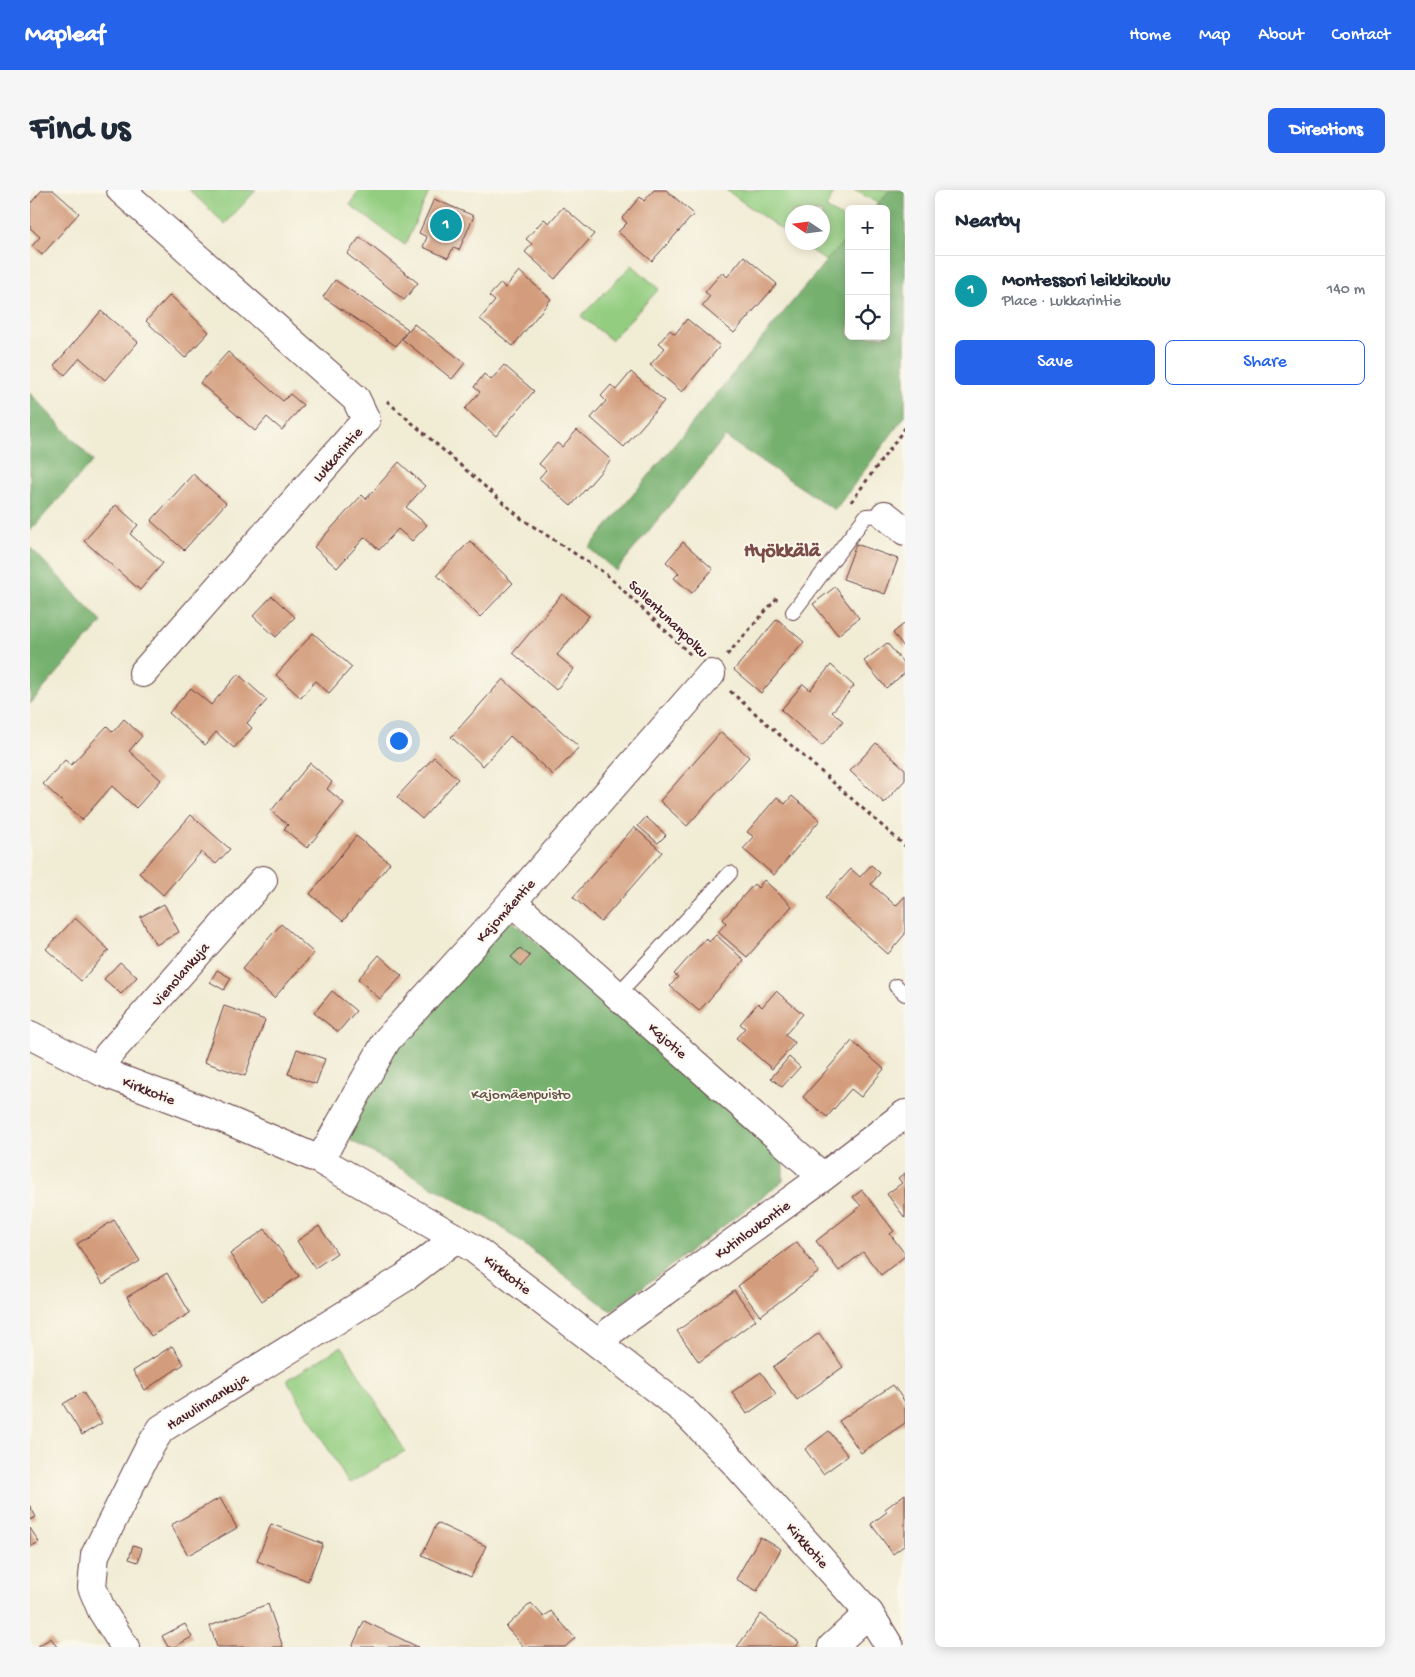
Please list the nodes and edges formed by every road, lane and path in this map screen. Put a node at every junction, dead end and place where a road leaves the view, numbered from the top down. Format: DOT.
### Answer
graph roads {
  1 [pos="121,190"];
  2 [pos="406,420"];
  3 [pos="905,428"];
  4 [pos="848,507"];
  5 [pos="895,523"];
  6 [pos="779,596"];
  7 [pos="793,612"];
  8 [pos="143,673"];
  9 [pos="711,674"];
  10 [pos="905,846"];
  11 [pos="730,873"];
  12 [pos="263,880"];
  13 [pos="512,902"];
  14 [pos="617,995"];
  15 [pos="30,1035"];
  16 [pos="102,1072"];
  17 [pos="905,1114"];
  18 [pos="320,1160"];
  19 [pos="823,1177"];
  20 [pos="456,1238"];
  21 [pos="600,1345"];
  22 [pos="869,1614"];
  23 [pos="125,1647"];
  24 [pos="832,1647"];
  25 [pos="890,1647"];
  1 -- 8 [label="street, Lukkarintie"];
  2 -- 9 [label="path, Sollentunanpolku"];
  3 -- 4 [label="path"];
  5 -- 7 [label="lane"];
  6 -- 9 [label="path"];
  9 -- 10 [label="path, Sollentunanpolku"];
  9 -- 13 [label="street, Kajomäentie"];
  11 -- 14 [label="lane"];
  12 -- 16 [label="street, Vienolankuja"];
  13 -- 14 [label="street, Kajotie"];
  13 -- 18 [label="street, Kajomäentie"];
  14 -- 19 [label="street, Kajotie"];
  15 -- 16 [label="street, Kirkkotie"];
  16 -- 18 [label="street, Kirkkotie"];
  17 -- 19 [label="street, Kutinloukontie"];
  18 -- 20 [label="street, Kirkkotie"];
  19 -- 21 [label="street, Kutinloukontie"];
  20 -- 21 [label="street, Kirkkotie"];
  20 -- 23 [label="street, Havulinnankuja"];
  21 -- 22 [label="street, Kirkkotie"];
  22 -- 24 [label="street"];
  22 -- 25 [label="street, Kirkkotie"];
}
